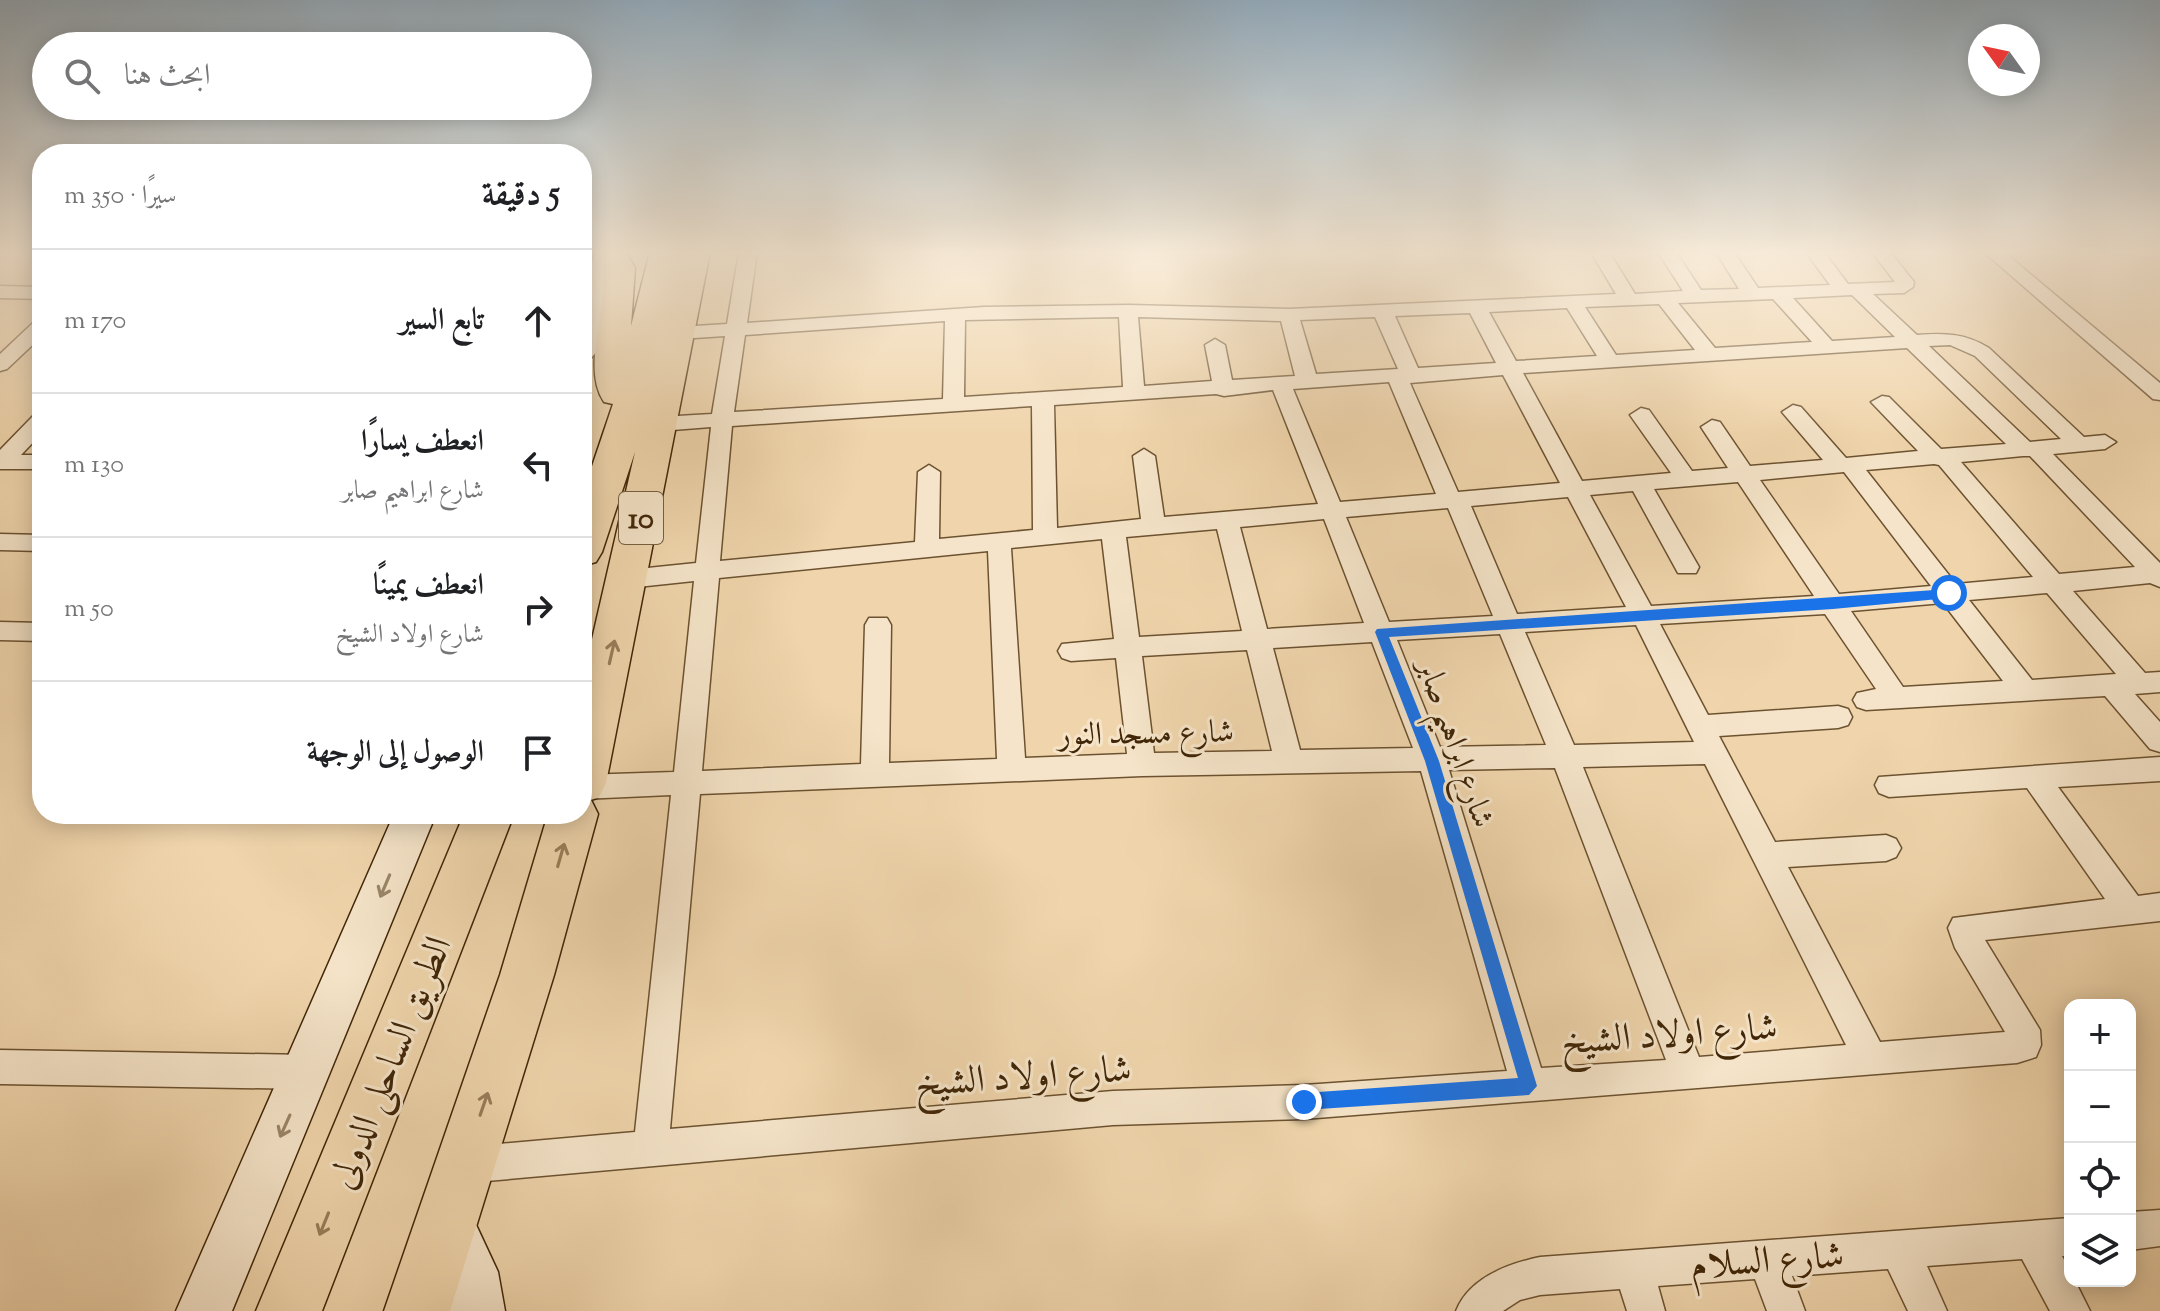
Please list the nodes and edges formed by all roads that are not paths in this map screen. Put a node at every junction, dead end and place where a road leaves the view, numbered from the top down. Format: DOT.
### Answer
graph roads {
  1 [pos="617,313"];
  2 [pos="657,313"];
  3 [pos="683,313"];
  4 [pos="737,313"];
  5 [pos="1034,313"];
  6 [pos="1128,313"];
  7 [pos="1216,313"];
  8 [pos="1346,313"];
  9 [pos="1383,313"];
  10 [pos="1480,313"];
  11 [pos="1580,313"];
  12 [pos="1676,313"];
  13 [pos="1796,313"];
  14 [pos="1878,313"];
  15 [pos="2065,313"];
  16 [pos="955,315"];
  17 [pos="1289,315"];
  18 [pos="734,330"];
  19 [pos="679,333"];
  20 [pos="1912,341"];
  21 [pos="1215,345"];
  22 [pos="1826,346"];
  23 [pos="20,347"];
  24 [pos="1709,354"];
  25 [pos="1611,362"];
  26 [pos="0,365"];
  27 [pos="1510,369"];
  28 [pos="1405,377"];
  29 [pos="1295,385"];
  30 [pos="1224,390"];
  31 [pos="2160,394"];
  32 [pos="1134,395"];
  33 [pos="1043,401"];
  34 [pos="1882,402"];
  35 [pos="953,406"];
  36 [pos="1793,412"];
  37 [pos="1641,415"];
  38 [pos="722,421"];
  39 [pos="643,426"];
  40 [pos="1712,427"];
  41 [pos="32,430"];
  42 [pos="2105,442"];
  43 [pos="2079,444"];
  44 [pos="2031,449"];
  45 [pos="1144,456"];
  46 [pos="1941,457"];
  47 [pos="1,462"];
  48 [pos="32,462"];
  49 [pos="1845,466"];
  50 [pos="929,472"];
  51 [pos="1747,475"];
  52 [pos="1687,480"];
  53 [pos="1640,484"];
  54 [pos="1574,489"];
  55 [pos="1454,501"];
  56 [pos="1334,512"];
  57 [pos="1227,521"];
  58 [pos="1154,527"];
  59 [pos="1113,530"];
  60 [pos="592,531"];
  61 [pos="1045,537"];
  62 [pos="0,542"];
  63 [pos="999,542"];
  64 [pos="32,543"];
  65 [pos="927,549"];
  66 [pos="1687,567"];
  67 [pos="707,572"];
  68 [pos="2158,576"];
  69 [pos="628,579"];
  70 [pos="2053,584"];
  71 [pos="1949,593"];
  72 [pos="1833,604"];
  73 [pos="1644,617"];
  74 [pos="1510,624"];
  75 [pos="878,625"];
  76 [pos="0,631"];
  77 [pos="32,632"];
  78 [pos="1381,632"];
  79 [pos="1258,641"];
  80 [pos="1128,649"];
  81 [pos="1071,651"];
  82 [pos="2150,683"];
  83 [pos="2112,685"];
  84 [pos="2025,690"];
  85 [pos="1896,698"];
  86 [pos="1866,700"];
  87 [pos="1838,717"];
  88 [pos="1699,727"];
  89 [pos="592,740"];
  90 [pos="2160,741"];
  91 [pos="1712,753"];
  92 [pos="1565,757"];
  93 [pos="1432,761"];
  94 [pos="1289,763"];
  95 [pos="1142,765"];
  96 [pos="2160,769"];
  97 [pos="1012,770"];
  98 [pos="875,776"];
  99 [pos="2035,777"];
  100 [pos="686,783"];
  101 [pos="592,785"];
  102 [pos="1889,785"];
  103 [pos="411,824"];
  104 [pos="485,824"];
  105 [pos="570,824"];
  106 [pos="1886,848"];
  107 [pos="1765,856"];
  108 [pos="2145,909"];
  109 [pos="1871,1060"];
  110 [pos="0,1067"];
  111 [pos="308,1072"];
  112 [pos="1689,1075"];
  113 [pos="1529,1086"];
  114 [pos="651,1147"];
  115 [pos="464,1165"];
  116 [pos="445,1218"];
  117 [pos="2160,1228"];
  118 [pos="2136,1230"];
  119 [pos="2064,1237"];
  120 [pos="2032,1240"];
  121 [pos="1899,1250"];
  122 [pos="1767,1259"];
  123 [pos="1633,1268"];
  124 [pos="1490,1304"];
  125 [pos="204,1311"];
  126 [pos="289,1311"];
  127 [pos="417,1311"];
  128 [pos="477,1311"];
  129 [pos="1646,1311"];
  130 [pos="1786,1311"];
  131 [pos="1928,1311"];
  132 [pos="2071,1311"];
  1 -- 39 [label="highway"];
  2 -- 39 [label="highway, 10"];
  3 -- 19 [label="highway, 10"];
  4 -- 18 [label="street"];
  5 -- 16 [label="street"];
  6 -- 32 [label="street"];
  7 -- 17 [label="street"];
  8 -- 17 [label="street"];
  9 -- 28 [label="street"];
  10 -- 27 [label="street"];
  11 -- 25 [label="street"];
  12 -- 24 [label="street"];
  13 -- 22 [label="street"];
  14 -- 20 [label="street"];
  15 -- 31 [label="street"];
  16 -- 18 [label="street"];
  16 -- 35 [label="street"];
  17 -- 29 [label="street, شارع ابراهيم صابر"];
  18 -- 19 [label="street"];
  18 -- 38 [label="street"];
  19 -- 39 [label="highway, 10"];
  20 -- 22 [label="street"];
  20 -- 43 [label="street"];
  20 -- 44 [label="street"];
  21 -- 30 [label="street"];
  22 -- 24 [label="street"];
  23 -- 26 [label="street"];
  24 -- 25 [label="street"];
  25 -- 27 [label="street"];
  27 -- 28 [label="street"];
  27 -- 54 [label="street"];
  28 -- 29 [label="street"];
  28 -- 55 [label="street"];
  29 -- 30 [label="street"];
  29 -- 56 [label="street, شارع ابراهيم صابر"];
  30 -- 32 [label="street"];
  32 -- 33 [label="street"];
  33 -- 35 [label="street"];
  33 -- 61 [label="street"];
  34 -- 46 [label="street"];
  35 -- 38 [label="street"];
  36 -- 49 [label="street"];
  37 -- 52 [label="street"];
  38 -- 39 [label="street"];
  38 -- 67 [label="street"];
  39 -- 60 [label="highway, 10"];
  39 -- 69 [label="highway, 10"];
  40 -- 51 [label="street"];
  41 -- 47 [label="street"];
  42 -- 43 [label="street"];
  43 -- 44 [label="street"];
  44 -- 46 [label="street"];
  44 -- 68 [label="street"];
  45 -- 58 [label="street"];
  46 -- 49 [label="street"];
  46 -- 70 [label="street"];
  47 -- 48 [label="street"];
  49 -- 51 [label="street"];
  49 -- 71 [label="street"];
  50 -- 65 [label="street"];
  51 -- 52 [label="street"];
  51 -- 72 [label="street"];
  52 -- 53 [label="street"];
  53 -- 54 [label="street"];
  53 -- 66 [label="street"];
  54 -- 55 [label="street"];
  54 -- 73 [label="street"];
  55 -- 56 [label="street"];
  55 -- 74 [label="street"];
  56 -- 57 [label="street"];
  56 -- 78 [label="street, شارع ابراهيم صابر"];
  57 -- 58 [label="street"];
  57 -- 79 [label="street"];
  58 -- 59 [label="street"];
  59 -- 61 [label="street"];
  59 -- 80 [label="street"];
  61 -- 63 [label="street"];
  62 -- 64 [label="street"];
  63 -- 65 [label="street"];
  63 -- 97 [label="street"];
  65 -- 67 [label="street"];
  67 -- 69 [label="street"];
  67 -- 100 [label="street"];
  68 -- 70 [label="street"];
  89 -- 69 [label="highway, 10, one-way"];
  70 -- 71 [label="street"];
  70 -- 82 [label="street"];
  71 -- 72 [label="street"];
  71 -- 84 [label="street"];
  72 -- 73 [label="street"];
  72 -- 85 [label="street"];
  73 -- 74 [label="street"];
  73 -- 88 [label="street"];
  74 -- 78 [label="street"];
  74 -- 92 [label="street"];
  75 -- 98 [label="street"];
  76 -- 77 [label="street"];
  78 -- 79 [label="street"];
  78 -- 93 [label="street, شارع ابراهيم صابر"];
  79 -- 80 [label="street"];
  79 -- 94 [label="street"];
  80 -- 81 [label="street"];
  80 -- 95 [label="street"];
  82 -- 83 [label="street"];
  83 -- 84 [label="street"];
  83 -- 90 [label="street"];
  84 -- 85 [label="street"];
  85 -- 86 [label="street"];
  87 -- 88 [label="street"];
  88 -- 91 [label="street"];
  91 -- 92 [label="street, شارع مسجد النور"];
  91 -- 107 [label="street"];
  92 -- 93 [label="street, شارع مسجد النور"];
  92 -- 112 [label="street"];
  93 -- 94 [label="street, شارع مسجد النور"];
  93 -- 113 [label="street, شارع ابراهيم صابر"];
  94 -- 95 [label="street, شارع مسجد النور"];
  95 -- 97 [label="street, شارع مسجد النور"];
  96 -- 99 [label="street"];
  97 -- 98 [label="street, شارع مسجد النور"];
  98 -- 100 [label="street, شارع مسجد النور"];
  99 -- 102 [label="street"];
  99 -- 108 [label="street"];
  100 -- 101 [label="street, شارع مسجد النور"];
  100 -- 114 [label="street"];
  103 -- 111 [label="street, one-way"];
  104 -- 126 [label="highway, الطريق الساحلى الدولى, one-way"];
  115 -- 105 [label="highway, one-way"];
  106 -- 107 [label="street"];
  107 -- 109 [label="street"];
  108 -- 109 [label="street, شارع اولاد الشيخ"];
  109 -- 112 [label="street, شارع اولاد الشيخ"];
  110 -- 111 [label="street"];
  111 -- 125 [label="street, one-way"];
  112 -- 113 [label="street, شارع اولاد الشيخ"];
  113 -- 114 [label="street, شارع اولاد الشيخ"];
  114 -- 115 [label="street, شارع اولاد الشيخ"];
  115 -- 116 [label="highway"];
  116 -- 127 [label="highway"];
  116 -- 128 [label="street"];
  117 -- 118 [label="street"];
  119 -- 120 [label="street, شارع السلام"];
  120 -- 121 [label="street, شارع السلام"];
  120 -- 132 [label="street"];
  121 -- 122 [label="street, شارع السلام"];
  121 -- 131 [label="street"];
  122 -- 123 [label="street, شارع السلام"];
  122 -- 130 [label="street"];
  123 -- 124 [label="street, شارع السلام"];
  123 -- 129 [label="street"];
}
